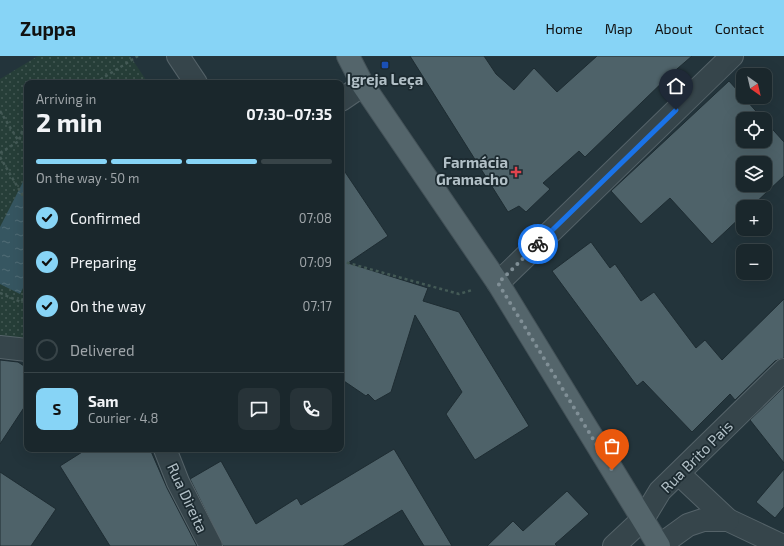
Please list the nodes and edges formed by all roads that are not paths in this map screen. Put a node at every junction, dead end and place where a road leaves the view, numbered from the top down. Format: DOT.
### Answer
graph roads {
  1 [pos="178,56"];
  2 [pos="336,56"];
  3 [pos="348,56"];
  4 [pos="732,56"];
  5 [pos="194,80"];
  6 [pos="363,85"];
  7 [pos="344,98"];
  8 [pos="498,283"];
  9 [pos="0,347"];
  10 [pos="24,350"];
  11 [pos="784,370"];
  12 [pos="166,452"];
  13 [pos="679,474"];
  14 [pos="643,519"];
  15 [pos="728,520"];
  16 [pos="210,546"];
  17 [pos="614,546"];
  18 [pos="659,546"];
  19 [pos="783,546"];
  1 -- 5 [label="street"];
  2 -- 6 [label="main road"];
  3 -- 6 [label="main road"];
  4 -- 8 [label="street"];
  6 -- 7 [label="street"];
  6 -- 8 [label="main road"];
  8 -- 14 [label="main road"];
  9 -- 10 [label="street"];
  11 -- 13 [label="street, Rua Brito Pais"];
  12 -- 16 [label="street, Rua Direita"];
  13 -- 14 [label="street, Rua Brito Pais"];
  13 -- 15 [label="street"];
  14 -- 17 [label="street, Rua Brito Pais"];
  14 -- 18 [label="main road"];
  15 -- 18 [label="street"];
  15 -- 19 [label="street"];
}
